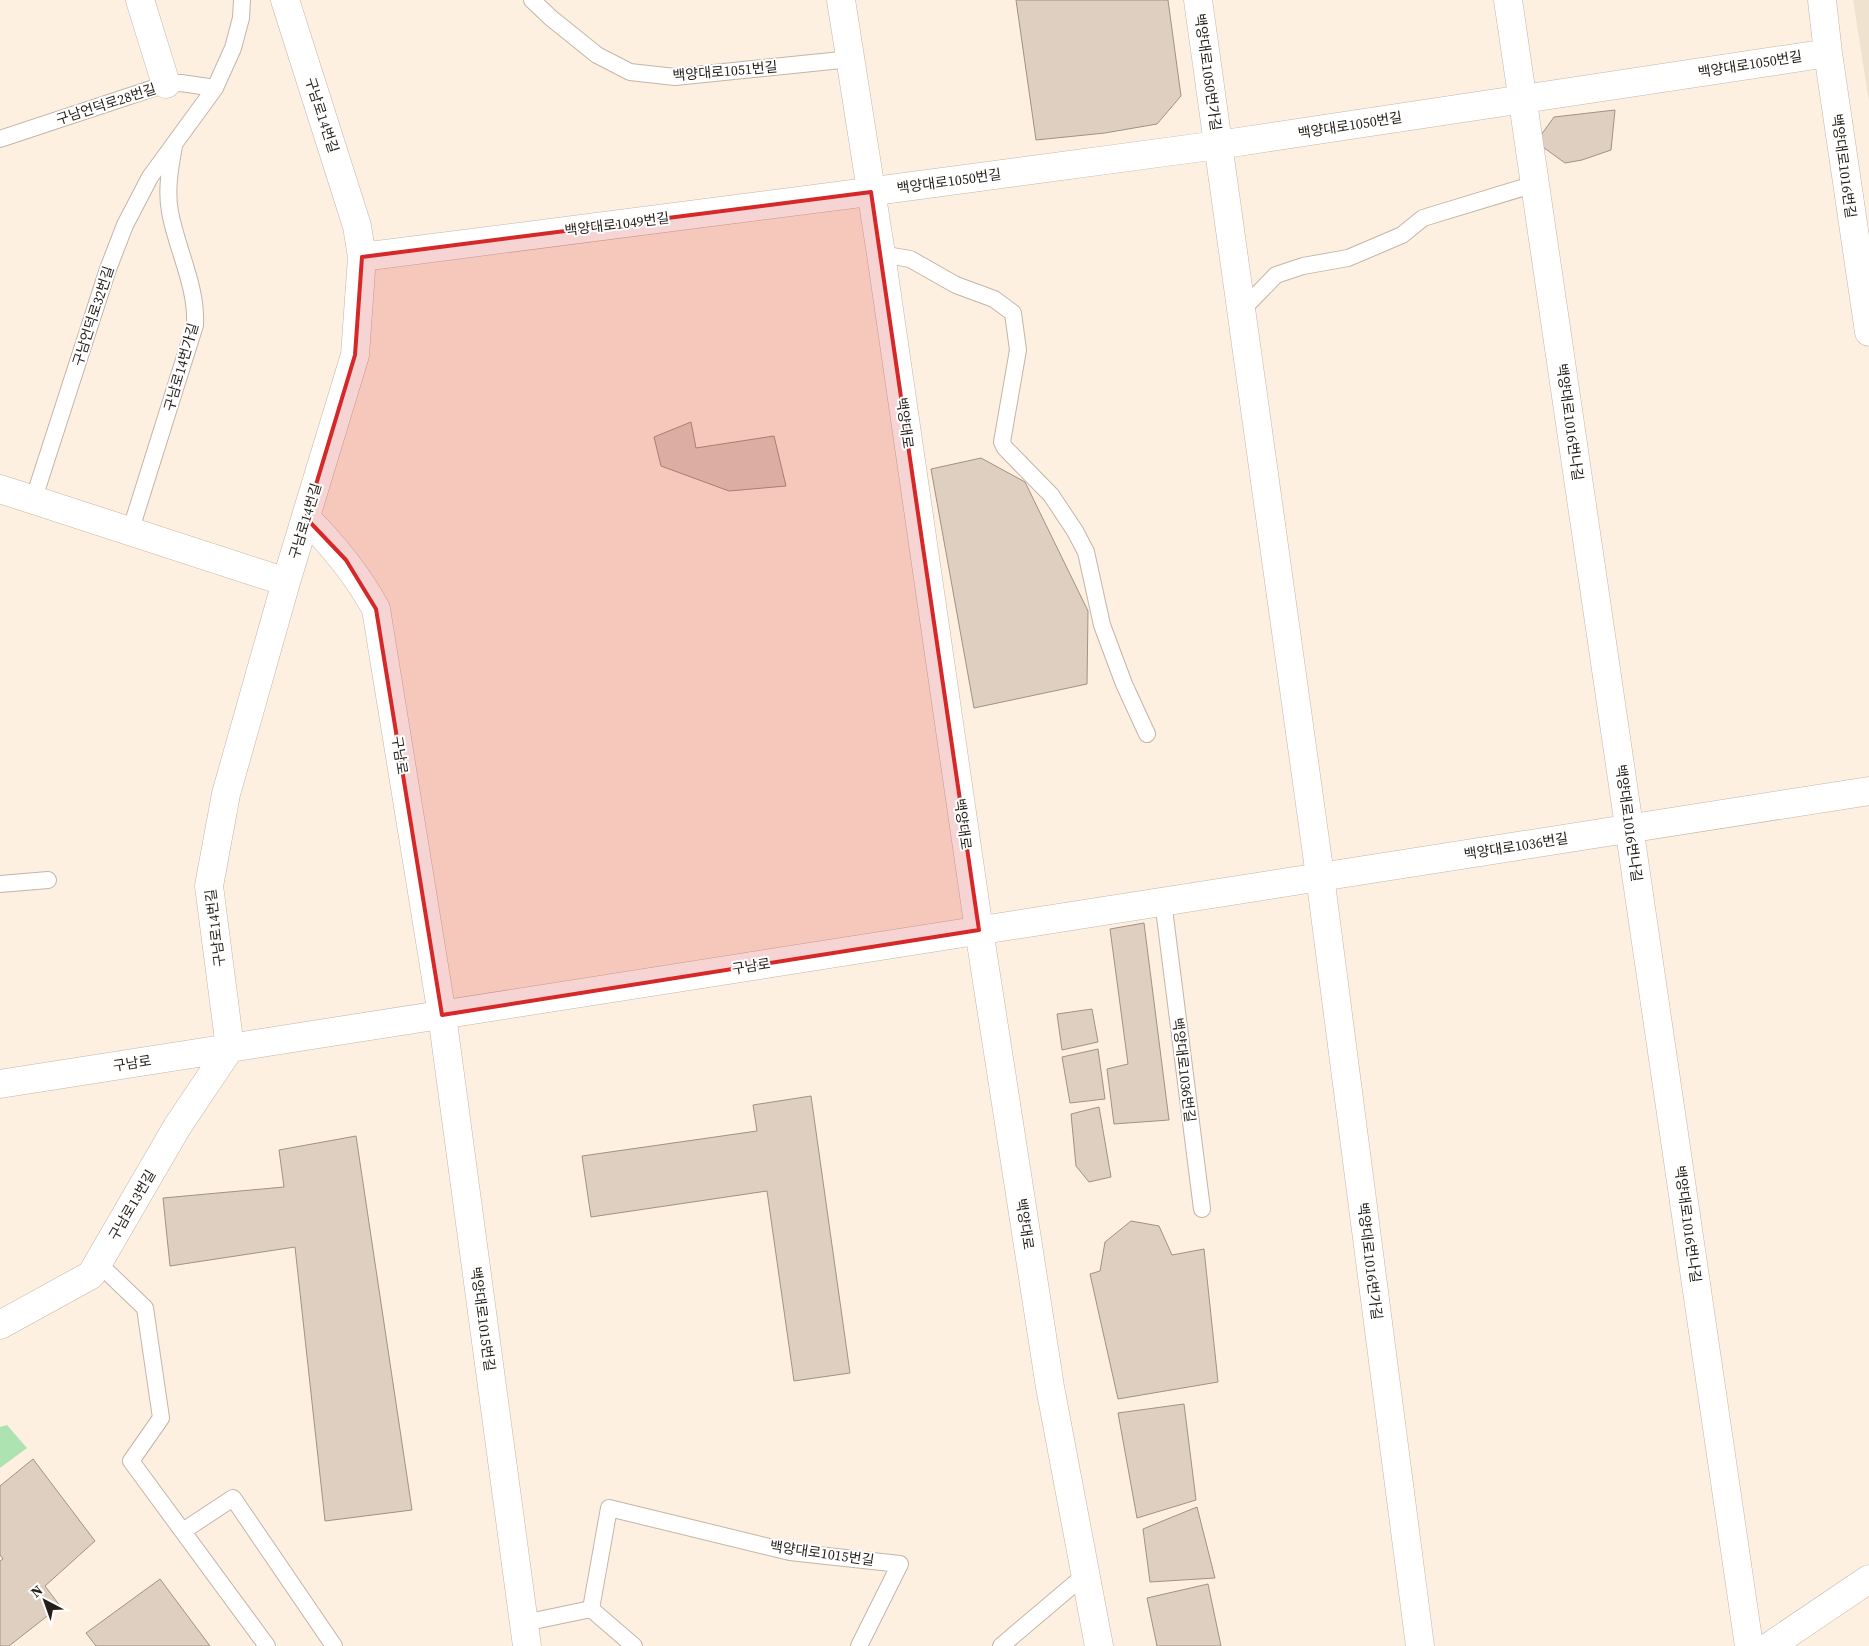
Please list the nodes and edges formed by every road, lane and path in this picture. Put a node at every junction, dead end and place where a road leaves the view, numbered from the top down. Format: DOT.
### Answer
graph roads {
  1 [pos="140,0"];
  2 [pos="242,0"];
  3 [pos="285,0"];
  4 [pos="532,0"];
  5 [pos="841,0"];
  6 [pos="1198,0"];
  7 [pos="1508,0"];
  8 [pos="1822,0"];
  9 [pos="1828,53"];
  10 [pos="851,59"];
  11 [pos="166,84"];
  12 [pos="214,88"];
  13 [pos="1523,98"];
  14 [pos="0,139"];
  15 [pos="175,141"];
  16 [pos="1218,145"];
  17 [pos="1536,184"];
  18 [pos="871,192"];
  19 [pos="881,254"];
  20 [pos="362,257"];
  21 [pos="1241,311"];
  22 [pos="1869,332"];
  23 [pos="0,489"];
  24 [pos="33,501"];
  25 [pos="306,518"];
  26 [pos="130,532"];
  27 [pos="286,582"];
  28 [pos="1147,734"];
  29 [pos="1869,791"];
  30 [pos="1630,828"];
  31 [pos="1320,876"];
  32 [pos="48,880"];
  33 [pos="0,884"];
  34 [pos="1163,901"];
  35 [pos="979,930"];
  36 [pos="942,936"];
  37 [pos="442,1015"];
  38 [pos="230,1048"];
  39 [pos="0,1084"];
  40 [pos="1202,1209"];
  41 [pos="98,1263"];
  42 [pos="0,1325"];
  43 [pos="183,1531"];
  44 [pos="1086,1574"];
  45 [pos="1869,1579"];
  46 [pos="591,1609"];
  47 [pos="525,1635"];
  48 [pos="267,1646"];
  49 [pos="334,1646"];
  50 [pos="634,1646"];
  51 [pos="859,1646"];
  52 [pos="1001,1646"];
  53 [pos="1099,1646"];
  54 [pos="1420,1646"];
  55 [pos="1749,1646"];
  56 [pos="1770,1646"];
  1 -- 11 [label="street"];
  2 -- 12 [label="lane, 구남언덕로32번길"];
  3 -- 20 [label="street, 구남로14번길"];
  4 -- 10 [label="lane, 백양대로1051번길"];
  5 -- 10 [label="street, 백양대로"];
  6 -- 16 [label="street, 백양대로1050번가길"];
  7 -- 13 [label="street, 백양대로1016번나길"];
  8 -- 9 [label="street, 백양대로1016번길"];
  9 -- 13 [label="street, 백양대로1050번길"];
  9 -- 22 [label="street, 백양대로1016번길"];
  10 -- 18 [label="street, 백양대로"];
  11 -- 12 [label="lane, 구남언덕로28번길"];
  11 -- 14 [label="lane, 구남언덕로28번길"];
  12 -- 15 [label="lane, 구남언덕로32번길"];
  13 -- 16 [label="street, 백양대로1050번길"];
  13 -- 17 [label="street, 백양대로1016번나길"];
  15 -- 24 [label="lane, 구남언덕로32번길"];
  15 -- 26 [label="lane, 구남로14번가길"];
  16 -- 18 [label="street, 백양대로1050번길"];
  16 -- 21 [label="street, 백양대로1050번가길"];
  17 -- 21 [label="lane"];
  17 -- 30 [label="street, 백양대로1016번나길"];
  18 -- 19 [label="street, 백양대로"];
  18 -- 20 [label="street, 백양대로1049번길"];
  19 -- 28 [label="lane"];
  19 -- 35 [label="street, 백양대로"];
  20 -- 25 [label="street, 구남로14번길"];
  21 -- 31 [label="street, 백양대로1016번가길"];
  23 -- 24 [label="street"];
  24 -- 26 [label="street"];
  25 -- 27 [label="street, 구남로14번길"];
  25 -- 37 [label="street, 구남로"];
  26 -- 27 [label="street"];
  27 -- 38 [label="street, 구남로14번길"];
  29 -- 30 [label="street, 백양대로1036번길"];
  30 -- 31 [label="street, 백양대로1036번길"];
  30 -- 55 [label="street, 백양대로1016번나길"];
  31 -- 34 [label="street, 백양대로1036번길"];
  31 -- 54 [label="street, 백양대로1016번가길"];
  32 -- 33 [label="lane"];
  34 -- 35 [label="street, 백양대로1036번길"];
  34 -- 40 [label="lane, 백양대로1036번길"];
  35 -- 36 [label="street, 백양대로1036번길"];
  35 -- 44 [label="street, 백양대로"];
  36 -- 37 [label="street, 구남로"];
  37 -- 38 [label="street, 구남로"];
  37 -- 47 [label="street, 백양대로1015번길"];
  38 -- 39 [label="street, 구남로"];
  38 -- 41 [label="street, 구남로13번길"];
  41 -- 42 [label="street, 구남로13번길"];
  41 -- 43 [label="lane"];
  43 -- 48 [label="lane"];
  43 -- 49 [label="lane"];
  44 -- 52 [label="lane"];
  44 -- 53 [label="street, 백양대로"];
  45 -- 56 [label="street"];
  46 -- 47 [label="lane, 백양대로1015번길"];
  46 -- 50 [label="lane"];
  46 -- 51 [label="lane, 백양대로1015번길"];
}
